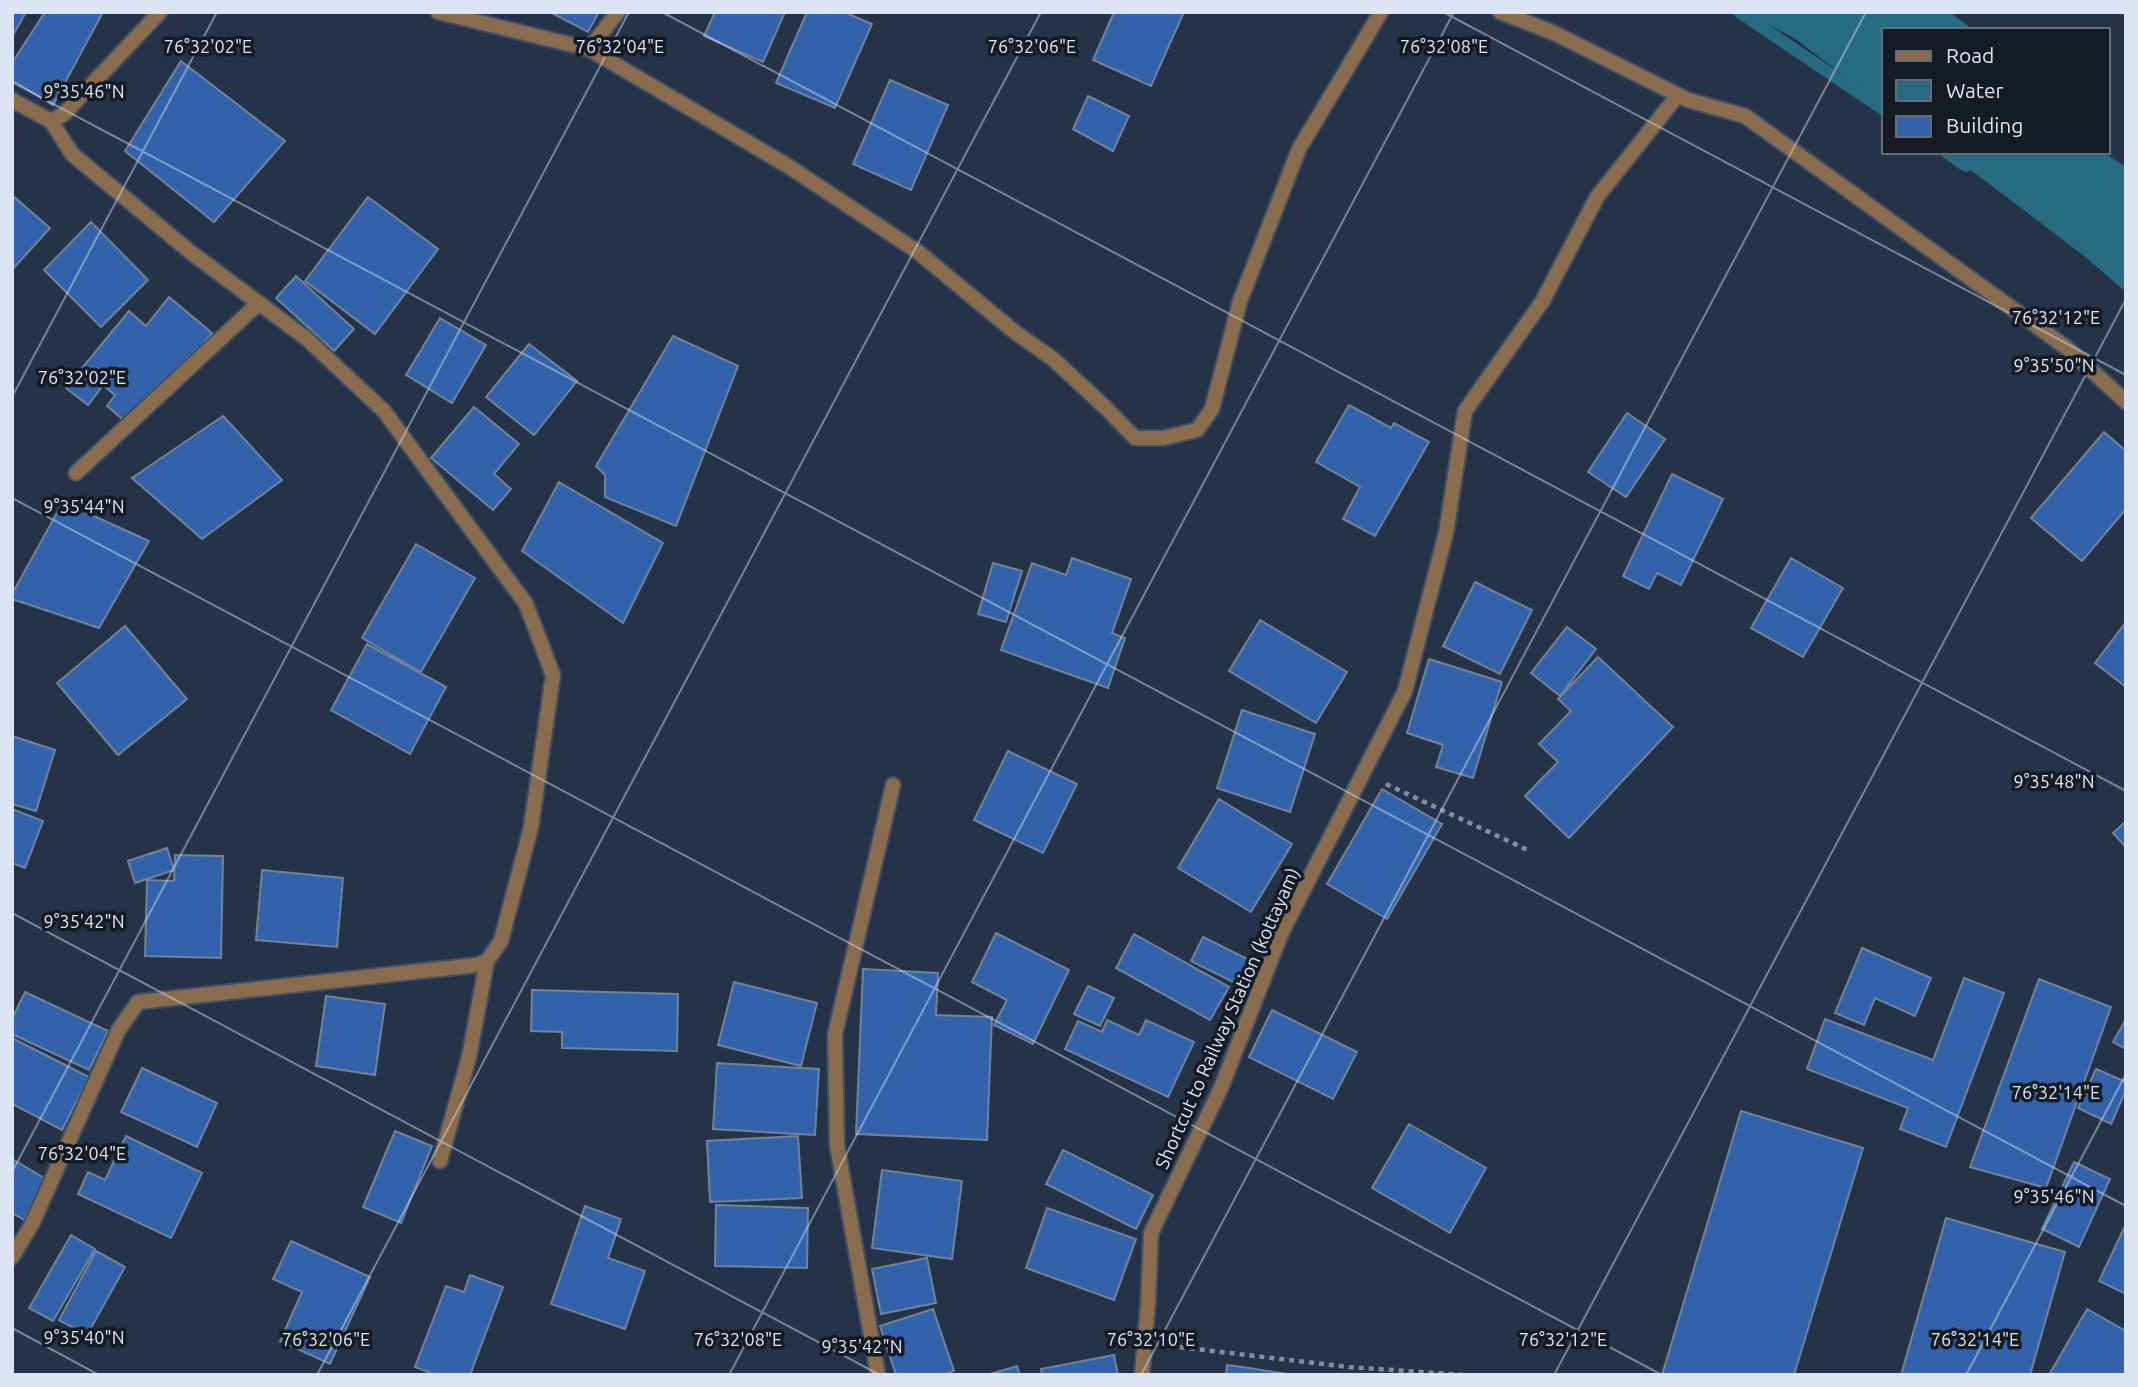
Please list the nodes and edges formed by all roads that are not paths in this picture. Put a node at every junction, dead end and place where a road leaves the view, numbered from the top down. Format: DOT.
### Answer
graph roads {
  1 [pos="160,12"];
  2 [pos="439,12"];
  3 [pos="618,12"];
  4 [pos="1381,12"];
  5 [pos="1500,12"];
  6 [pos="589,49"];
  7 [pos="1678,95"];
  8 [pos="12,100"];
  9 [pos="51,121"];
  10 [pos="259,303"];
  11 [pos="2126,402"];
  12 [pos="76,473"];
  13 [pos="893,785"];
  14 [pos="487,961"];
  15 [pos="440,1161"];
  16 [pos="12,1257"];
  17 [pos="878,1375"];
  18 [pos="1142,1375"];
  1 -- 9 [label="street"];
  2 -- 6 [label="street"];
  3 -- 6 [label="street"];
  4 -- 6 [label="street"];
  5 -- 7 [label="street"];
  7 -- 11 [label="street"];
  7 -- 18 [label="street, Shortcut to Railway Station (kottayam)"];
  8 -- 9 [label="street"];
  9 -- 10 [label="street"];
  10 -- 12 [label="street"];
  10 -- 14 [label="street"];
  13 -- 17 [label="street"];
  14 -- 15 [label="street"];
  14 -- 16 [label="street"];
}
